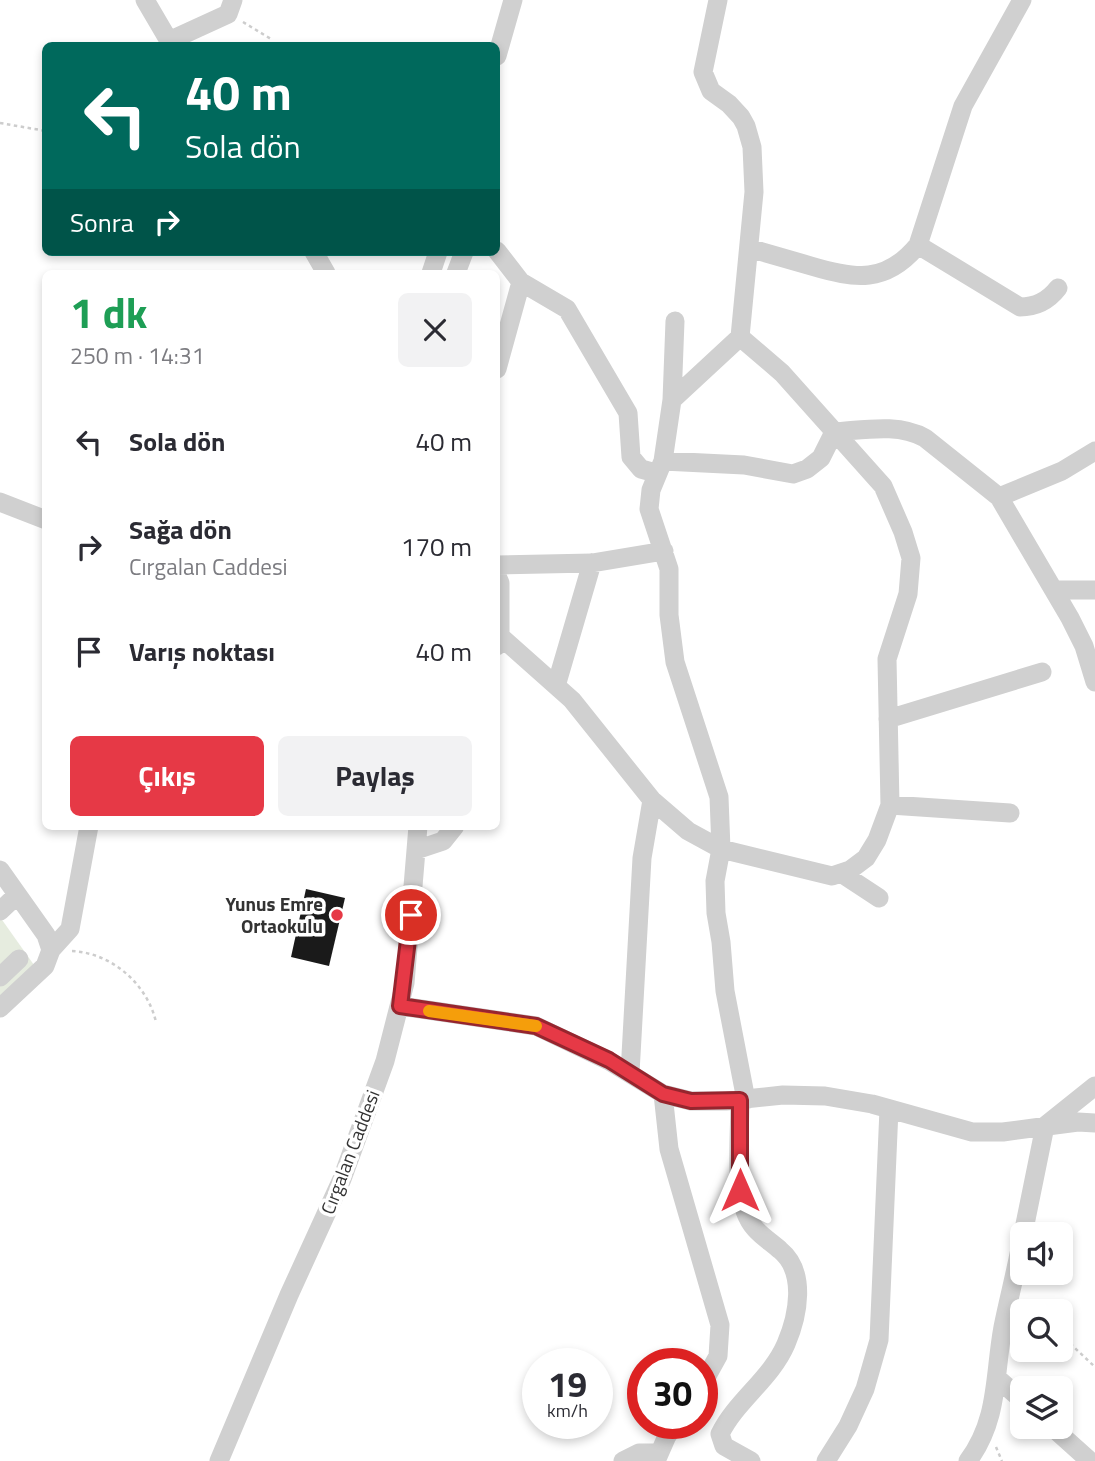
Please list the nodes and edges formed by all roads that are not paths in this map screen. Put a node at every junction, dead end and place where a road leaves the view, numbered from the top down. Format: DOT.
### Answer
graph roads {
  1 [pos="145,0"];
  2 [pos="513,0"];
  3 [pos="718,0"];
  4 [pos="1022,0"];
  5 [pos="230,7"];
  6 [pos="170,42"];
  7 [pos="173,42"];
  8 [pos="500,46"];
  9 [pos="918,245"];
  10 [pos="749,248"];
  11 [pos="500,255"];
  12 [pos="520,282"];
  13 [pos="1058,288"];
  14 [pos="675,321"];
  15 [pos="740,337"];
  16 [pos="500,358"];
  17 [pos="673,401"];
  18 [pos="834,432"];
  19 [pos="1095,451"];
  20 [pos="661,466"];
  21 [pos="999,497"];
  22 [pos="0,502"];
  23 [pos="42,518"];
  24 [pos="664,551"];
  25 [pos="592,563"];
  26 [pos="500,565"];
  27 [pos="1056,590"];
  28 [pos="1095,590"];
  29 [pos="500,644"];
  30 [pos="1042,672"];
  31 [pos="1095,682"];
  32 [pos="556,686"];
  33 [pos="888,719"];
  34 [pos="652,800"];
  35 [pos="890,805"];
  36 [pos="1010,813"];
  37 [pos="88,830"];
  38 [pos="418,830"];
  39 [pos="452,830"];
  40 [pos="721,849"];
  41 [pos="416,850"];
  42 [pos="0,870"];
  43 [pos="841,873"];
  44 [pos="17,895"];
  45 [pos="878,898"];
  46 [pos="0,911"];
  47 [pos="51,950"];
  48 [pos="19,959"];
  49 [pos="0,977"];
  50 [pos="400,1006"];
  51 [pos="0,1008"];
  52 [pos="631,1073"];
  53 [pos="1095,1086"];
  54 [pos="663,1094"];
  55 [pos="743,1100"];
  56 [pos="889,1109"];
  57 [pos="1095,1123"];
  58 [pos="1045,1126"];
  59 [pos="1025,1222"];
  60 [pos="1012,1285"];
  61 [pos="718,1356"];
  62 [pos="997,1378"];
  63 [pos="1010,1389"];
  64 [pos="667,1439"];
  65 [pos="1065,1439"];
  66 [pos="657,1457"];
  67 [pos="219,1461"];
  68 [pos="623,1461"];
  69 [pos="751,1461"];
  70 [pos="827,1461"];
  71 [pos="968,1461"];
  72 [pos="1090,1461"];
  1 -- 6 [label="street"];
  2 -- 8 [label="street"];
  3 -- 10 [label="street"];
  4 -- 9 [label="street"];
  5 -- 7 [label="street"];
  9 -- 10 [label="street"];
  9 -- 13 [label="street"];
  10 -- 15 [label="street"];
  11 -- 12 [label="street"];
  12 -- 16 [label="street"];
  12 -- 20 [label="street"];
  14 -- 17 [label="street"];
  15 -- 17 [label="street"];
  15 -- 18 [label="street"];
  17 -- 20 [label="street"];
  18 -- 20 [label="street"];
  18 -- 21 [label="street"];
  18 -- 33 [label="street"];
  19 -- 21 [label="street"];
  20 -- 24 [label="street"];
  21 -- 27 [label="street"];
  22 -- 23 [label="street"];
  24 -- 25 [label="street"];
  24 -- 40 [label="street"];
  25 -- 26 [label="street"];
  25 -- 32 [label="street"];
  27 -- 28 [label="street"];
  27 -- 31 [label="street"];
  29 -- 32 [label="street"];
  30 -- 33 [label="street"];
  32 -- 34 [label="street"];
  33 -- 35 [label="street"];
  34 -- 40 [label="street"];
  34 -- 52 [label="street"];
  35 -- 36 [label="street"];
  35 -- 43 [label="street"];
  37 -- 47 [label="street"];
  38 -- 41 [label="street, Cırgalan Caddesi"];
  39 -- 41 [label="street"];
  40 -- 43 [label="street"];
  40 -- 55 [label="street"];
  41 -- 50 [label="street, Cırgalan Caddesi"];
  42 -- 44 [label="street"];
  43 -- 45 [label="street"];
  44 -- 46 [label="street"];
  44 -- 47 [label="street"];
  47 -- 51 [label="street"];
  48 -- 49 [label="street"];
  50 -- 52 [label="street"];
  50 -- 67 [label="street, Cırgalan Caddesi"];
  52 -- 54 [label="street"];
  53 -- 58 [label="street"];
  54 -- 55 [label="street"];
  54 -- 61 [label="street"];
  55 -- 56 [label="street"];
  55 -- 69 [label="street"];
  56 -- 58 [label="street"];
  56 -- 70 [label="street"];
  57 -- 58 [label="street"];
  58 -- 59 [label="street"];
  60 -- 62 [label="street"];
  62 -- 63 [label="street"];
  62 -- 71 [label="street"];
  64 -- 66 [label="street"];
  65 -- 72 [label="street"];
  66 -- 68 [label="street"];
}
